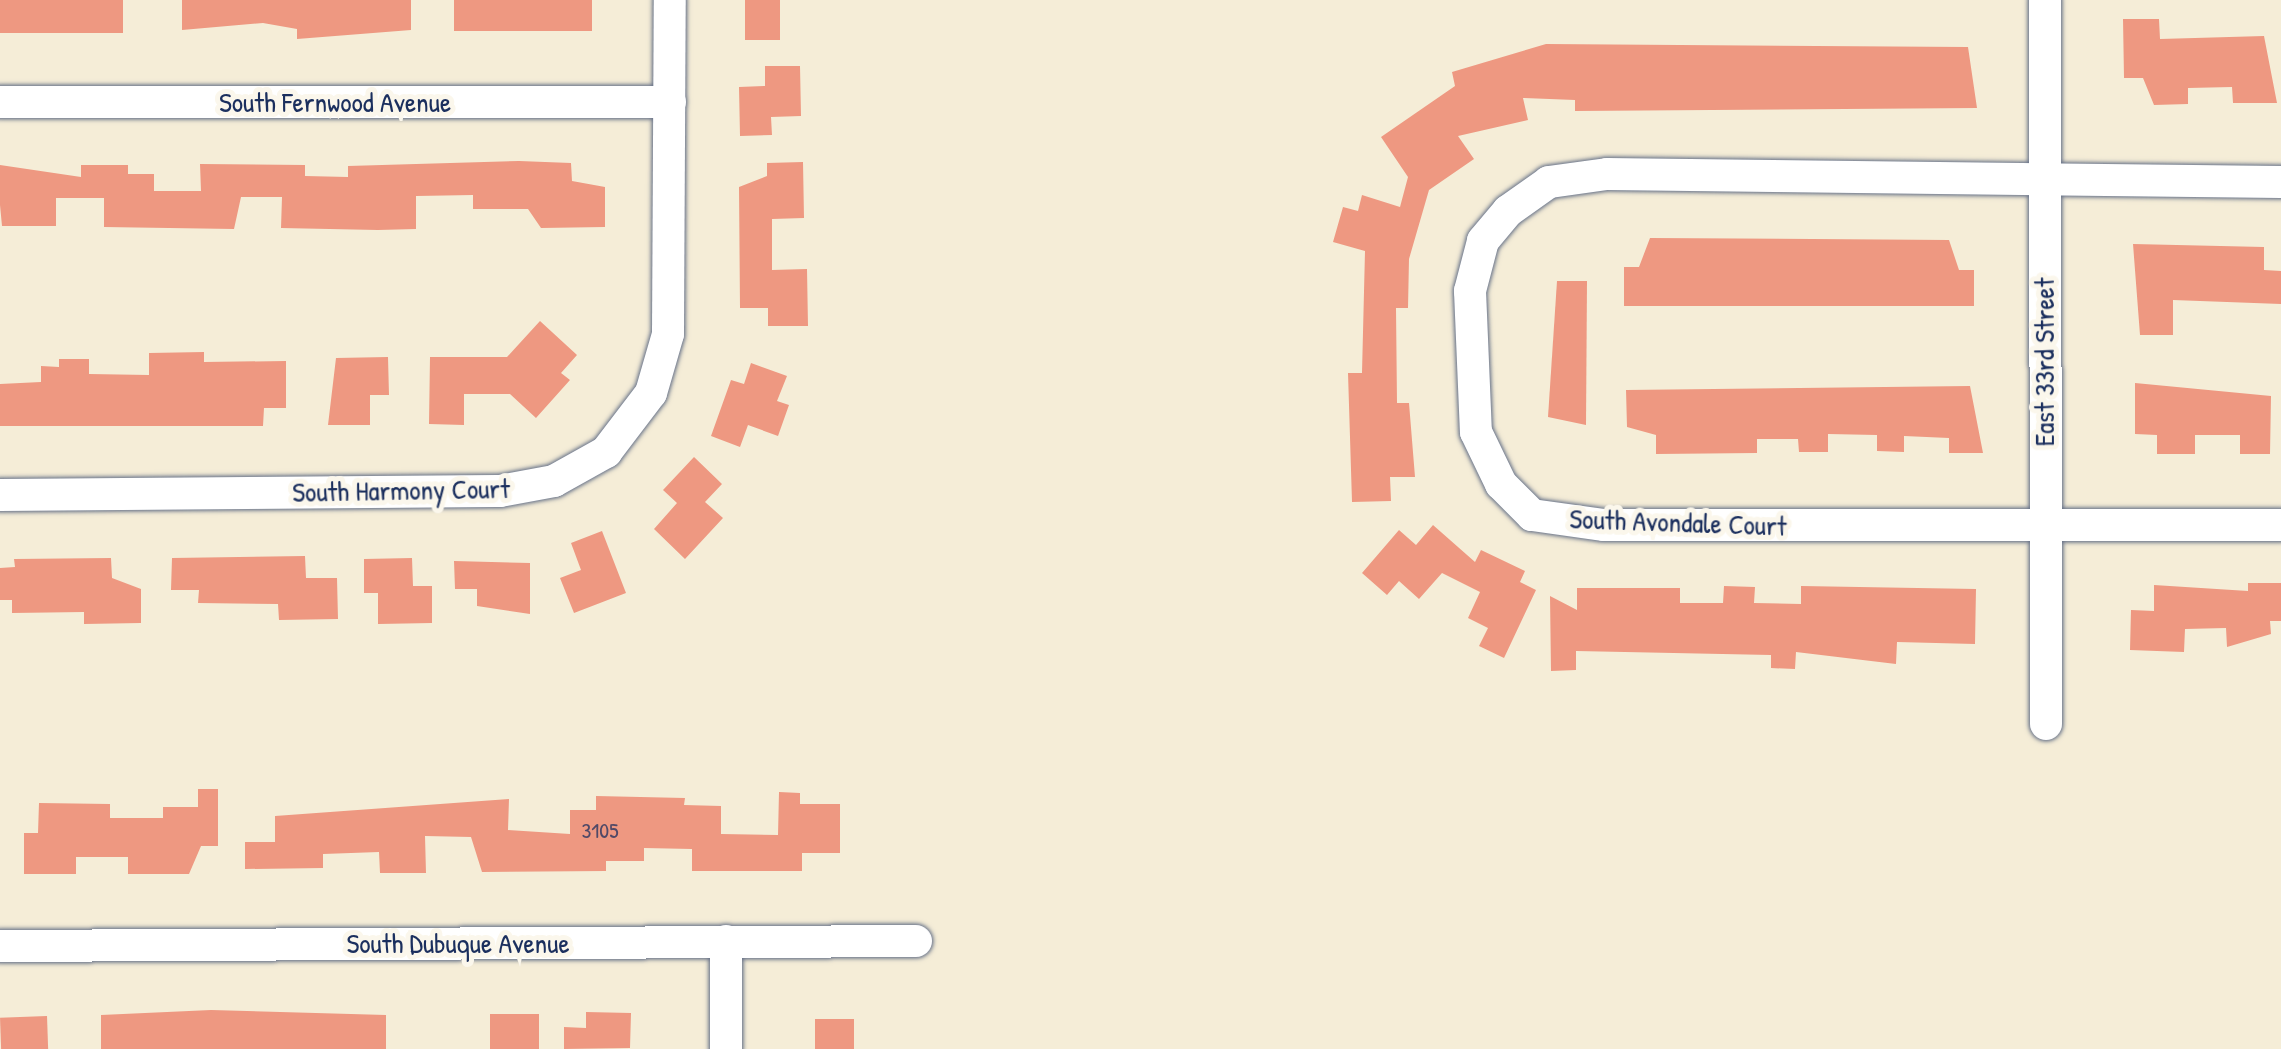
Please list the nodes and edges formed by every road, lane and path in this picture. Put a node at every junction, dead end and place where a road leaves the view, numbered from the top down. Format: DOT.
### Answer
graph roads {
  1 [pos="670,0"];
  2 [pos="2045,0"];
  3 [pos="0,102"];
  4 [pos="670,102"];
  5 [pos="2281,182"];
  6 [pos="2045,183"];
  7 [pos="0,495"];
  8 [pos="2044,525"];
  9 [pos="2281,525"];
  10 [pos="2046,724"];
  11 [pos="916,940"];
  12 [pos="726,941"];
  13 [pos="0,946"];
  14 [pos="726,1049"];
  1 -- 4 [label="street, South Harmony Court"];
  2 -- 6 [label="street, East 33rd Street"];
  3 -- 4 [label="street, South Fernwood Avenue"];
  4 -- 7 [label="street, South Harmony Court"];
  5 -- 6 [label="street, South Avondale Court"];
  6 -- 8 [label="street, East 33rd Street"];
  6 -- 8 [label="street, South Avondale Court"];
  8 -- 9 [label="street, South Avondale Court"];
  8 -- 10 [label="street, East 33rd Street"];
  11 -- 12 [label="street, South Dubuque Avenue"];
  12 -- 13 [label="street, South Dubuque Avenue"];
  12 -- 14 [label="street"];
}
